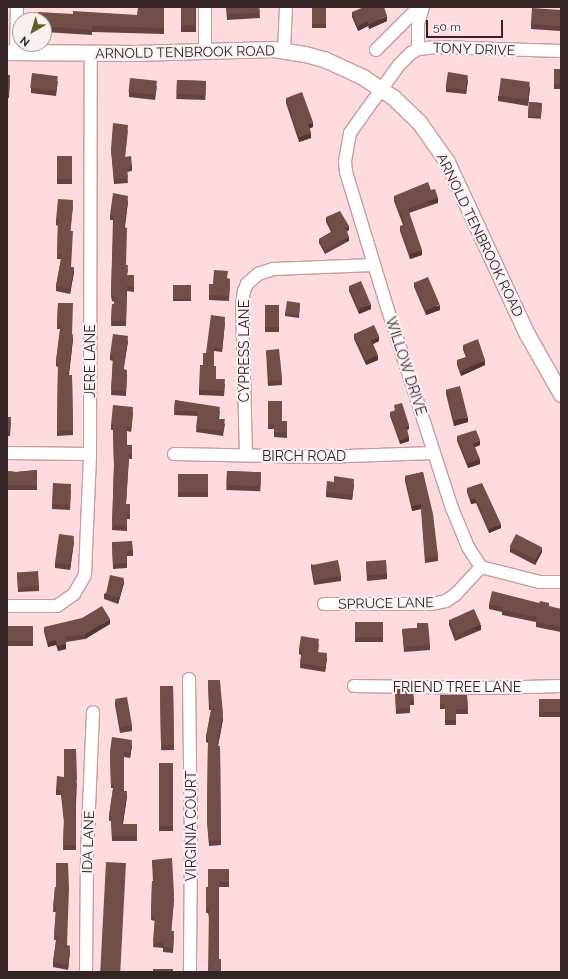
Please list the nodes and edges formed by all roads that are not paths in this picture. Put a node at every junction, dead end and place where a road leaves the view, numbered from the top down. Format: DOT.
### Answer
graph roads {
  1 [pos="17,7"];
  2 [pos="206,7"];
  3 [pos="286,7"];
  4 [pos="419,7"];
  5 [pos="423,7"];
  6 [pos="205,50"];
  7 [pos="284,50"];
  8 [pos="376,50"];
  9 [pos="418,50"];
  10 [pos="561,50"];
  11 [pos="11,52"];
  12 [pos="91,54"];
  13 [pos="381,89"];
  14 [pos="374,265"];
  15 [pos="561,394"];
  16 [pos="7,453"];
  17 [pos="434,453"];
  18 [pos="90,454"];
  19 [pos="174,454"];
  20 [pos="246,455"];
  21 [pos="480,567"];
  22 [pos="561,582"];
  23 [pos="324,604"];
  24 [pos="7,606"];
  25 [pos="189,679"];
  26 [pos="354,686"];
  27 [pos="561,686"];
  28 [pos="93,712"];
  29 [pos="86,972"];
  30 [pos="190,972"];
  1 -- 11 [label="street"];
  2 -- 6 [label="street"];
  3 -- 7 [label="street"];
  4 -- 8 [label="street"];
  5 -- 9 [label="street"];
  6 -- 7 [label="street, ARNOLD TENBROOK ROAD"];
  6 -- 12 [label="street, ARNOLD TENBROOK ROAD"];
  7 -- 13 [label="street, ARNOLD TENBROOK ROAD"];
  9 -- 10 [label="street, TONY DRIVE"];
  9 -- 13 [label="street, TONY DRIVE"];
  11 -- 12 [label="street, ARNOLD TENBROOK ROAD"];
  12 -- 18 [label="street, JERE LANE"];
  13 -- 14 [label="street, WILLOW DRIVE"];
  13 -- 15 [label="street, ARNOLD TENBROOK ROAD"];
  14 -- 17 [label="street, WILLOW DRIVE"];
  14 -- 20 [label="street, CYPRESS LANE"];
  16 -- 18 [label="street"];
  17 -- 20 [label="street, BIRCH ROAD"];
  17 -- 21 [label="street, WILLOW DRIVE"];
  18 -- 24 [label="street, JERE LANE"];
  19 -- 20 [label="street, BIRCH ROAD"];
  21 -- 22 [label="street"];
  21 -- 23 [label="street, SPRUCE LANE"];
  25 -- 30 [label="street, VIRGINIA COURT"];
  26 -- 27 [label="street, FRIEND TREE LANE"];
  28 -- 29 [label="street, IDA LANE"];
}
